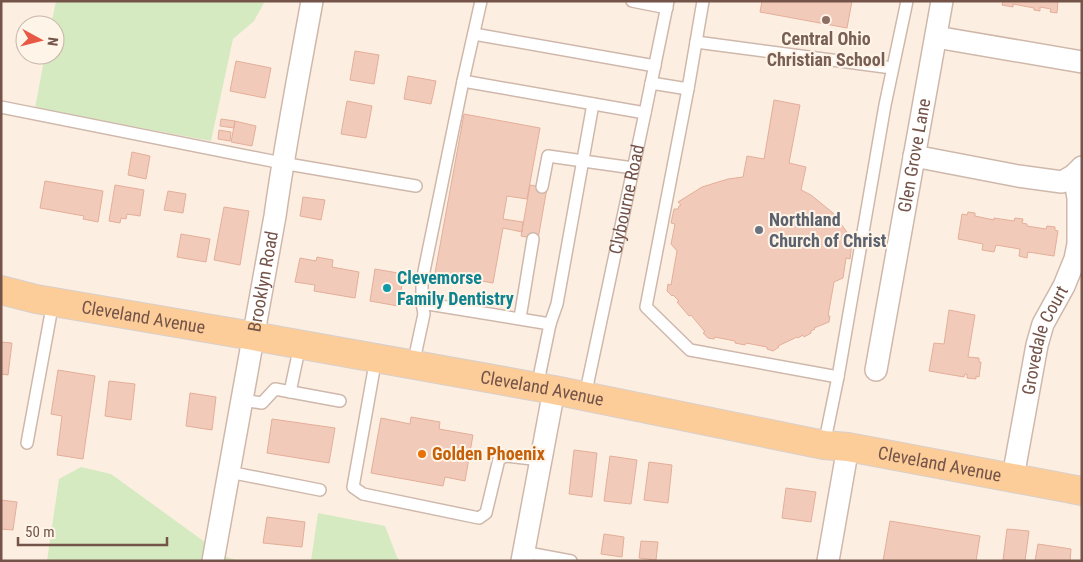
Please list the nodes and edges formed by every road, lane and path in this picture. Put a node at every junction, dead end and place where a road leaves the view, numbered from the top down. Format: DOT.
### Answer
graph roads {
  1 [pos="312,1"];
  2 [pos="481,1"];
  3 [pos="632,1"];
  4 [pos="702,1"];
  5 [pos="907,1"];
  6 [pos="942,1"];
  7 [pos="667,4"];
  8 [pos="474,34"];
  9 [pos="936,37"];
  10 [pos="696,42"];
  11 [pos="1082,62"];
  12 [pos="655,66"];
  13 [pos="892,68"];
  14 [pos="463,81"];
  15 [pos="651,84"];
  16 [pos="688,89"];
  17 [pos="593,104"];
  18 [pos="1,107"];
  19 [pos="645,112"];
  20 [pos="914,156"];
  21 [pos="583,162"];
  22 [pos="282,163"];
  23 [pos="633,168"];
  24 [pos="1078,171"];
  25 [pos="416,186"];
  26 [pos="542,187"];
  27 [pos="533,238"];
  28 [pos="1,290"];
  29 [pos="53,302"];
  30 [pos="422,303"];
  31 [pos="520,318"];
  32 [pos="550,324"];
  33 [pos="253,336"];
  34 [pos="300,344"];
  35 [pos="376,358"];
  36 [pos="413,365"];
  37 [pos="876,370"];
  38 [pos="838,377"];
  39 [pos="546,389"];
  40 [pos="290,392"];
  41 [pos="584,396"];
  42 [pos="242,400"];
  43 [pos="340,401"];
  44 [pos="27,443"];
  45 [pos="836,446"];
  46 [pos="541,460"];
  47 [pos="229,472"];
  48 [pos="1013,478"];
  49 [pos="320,490"];
  50 [pos="1082,491"];
  51 [pos="522,556"];
  52 [pos="213,561"];
  53 [pos="571,561"];
  54 [pos="828,561"];
  1 -- 22 [label="street, Brooklyn Road"];
  2 -- 8 [label="lane"];
  3 -- 7 [label="lane"];
  4 -- 10 [label="lane"];
  5 -- 13 [label="lane"];
  6 -- 9 [label="street, Glen Grove Lane"];
  7 -- 12 [label="lane, Clybourne Road"];
  8 -- 12 [label="lane"];
  8 -- 14 [label="lane"];
  9 -- 11 [label="street"];
  9 -- 20 [label="street, Glen Grove Lane"];
  10 -- 13 [label="lane"];
  10 -- 16 [label="lane"];
  12 -- 15 [label="lane, Clybourne Road"];
  13 -- 38 [label="lane"];
  14 -- 17 [label="lane"];
  14 -- 30 [label="lane"];
  15 -- 16 [label="lane"];
  15 -- 19 [label="lane, Clybourne Road"];
  16 -- 38 [label="lane"];
  17 -- 19 [label="lane"];
  17 -- 21 [label="lane"];
  18 -- 22 [label="lane"];
  19 -- 23 [label="lane, Clybourne Road"];
  20 -- 24 [label="street, Grovedale Court"];
  20 -- 37 [label="street, Glen Grove Lane"];
  21 -- 23 [label="lane"];
  21 -- 26 [label="lane"];
  21 -- 32 [label="lane"];
  22 -- 25 [label="lane"];
  22 -- 33 [label="street, Brooklyn Road"];
  23 -- 41 [label="lane, Clybourne Road"];
  24 -- 48 [label="street, Grovedale Court"];
  27 -- 31 [label="lane"];
  28 -- 29 [label="main road, Cleveland Avenue"];
  29 -- 33 [label="main road, Cleveland Avenue"];
  29 -- 44 [label="lane"];
  30 -- 31 [label="lane"];
  30 -- 36 [label="lane"];
  31 -- 32 [label="lane"];
  32 -- 39 [label="lane"];
  33 -- 34 [label="main road, Cleveland Avenue"];
  33 -- 42 [label="street, Brooklyn Road"];
  34 -- 35 [label="main road, Cleveland Avenue"];
  34 -- 40 [label="lane"];
  35 -- 36 [label="main road, Cleveland Avenue"];
  35 -- 46 [label="lane"];
  36 -- 39 [label="main road, Cleveland Avenue"];
  38 -- 45 [label="lane"];
  39 -- 41 [label="main road, Cleveland Avenue"];
  39 -- 46 [label="street"];
  40 -- 42 [label="lane"];
  40 -- 43 [label="lane"];
  41 -- 45 [label="main road, Cleveland Avenue"];
  42 -- 47 [label="street, Brooklyn Road"];
  45 -- 48 [label="main road, Cleveland Avenue"];
  45 -- 54 [label="street"];
  46 -- 51 [label="street"];
  47 -- 49 [label="lane"];
  47 -- 52 [label="street, Brooklyn Road"];
  48 -- 50 [label="main road, Cleveland Avenue"];
  51 -- 53 [label="lane"];
}
